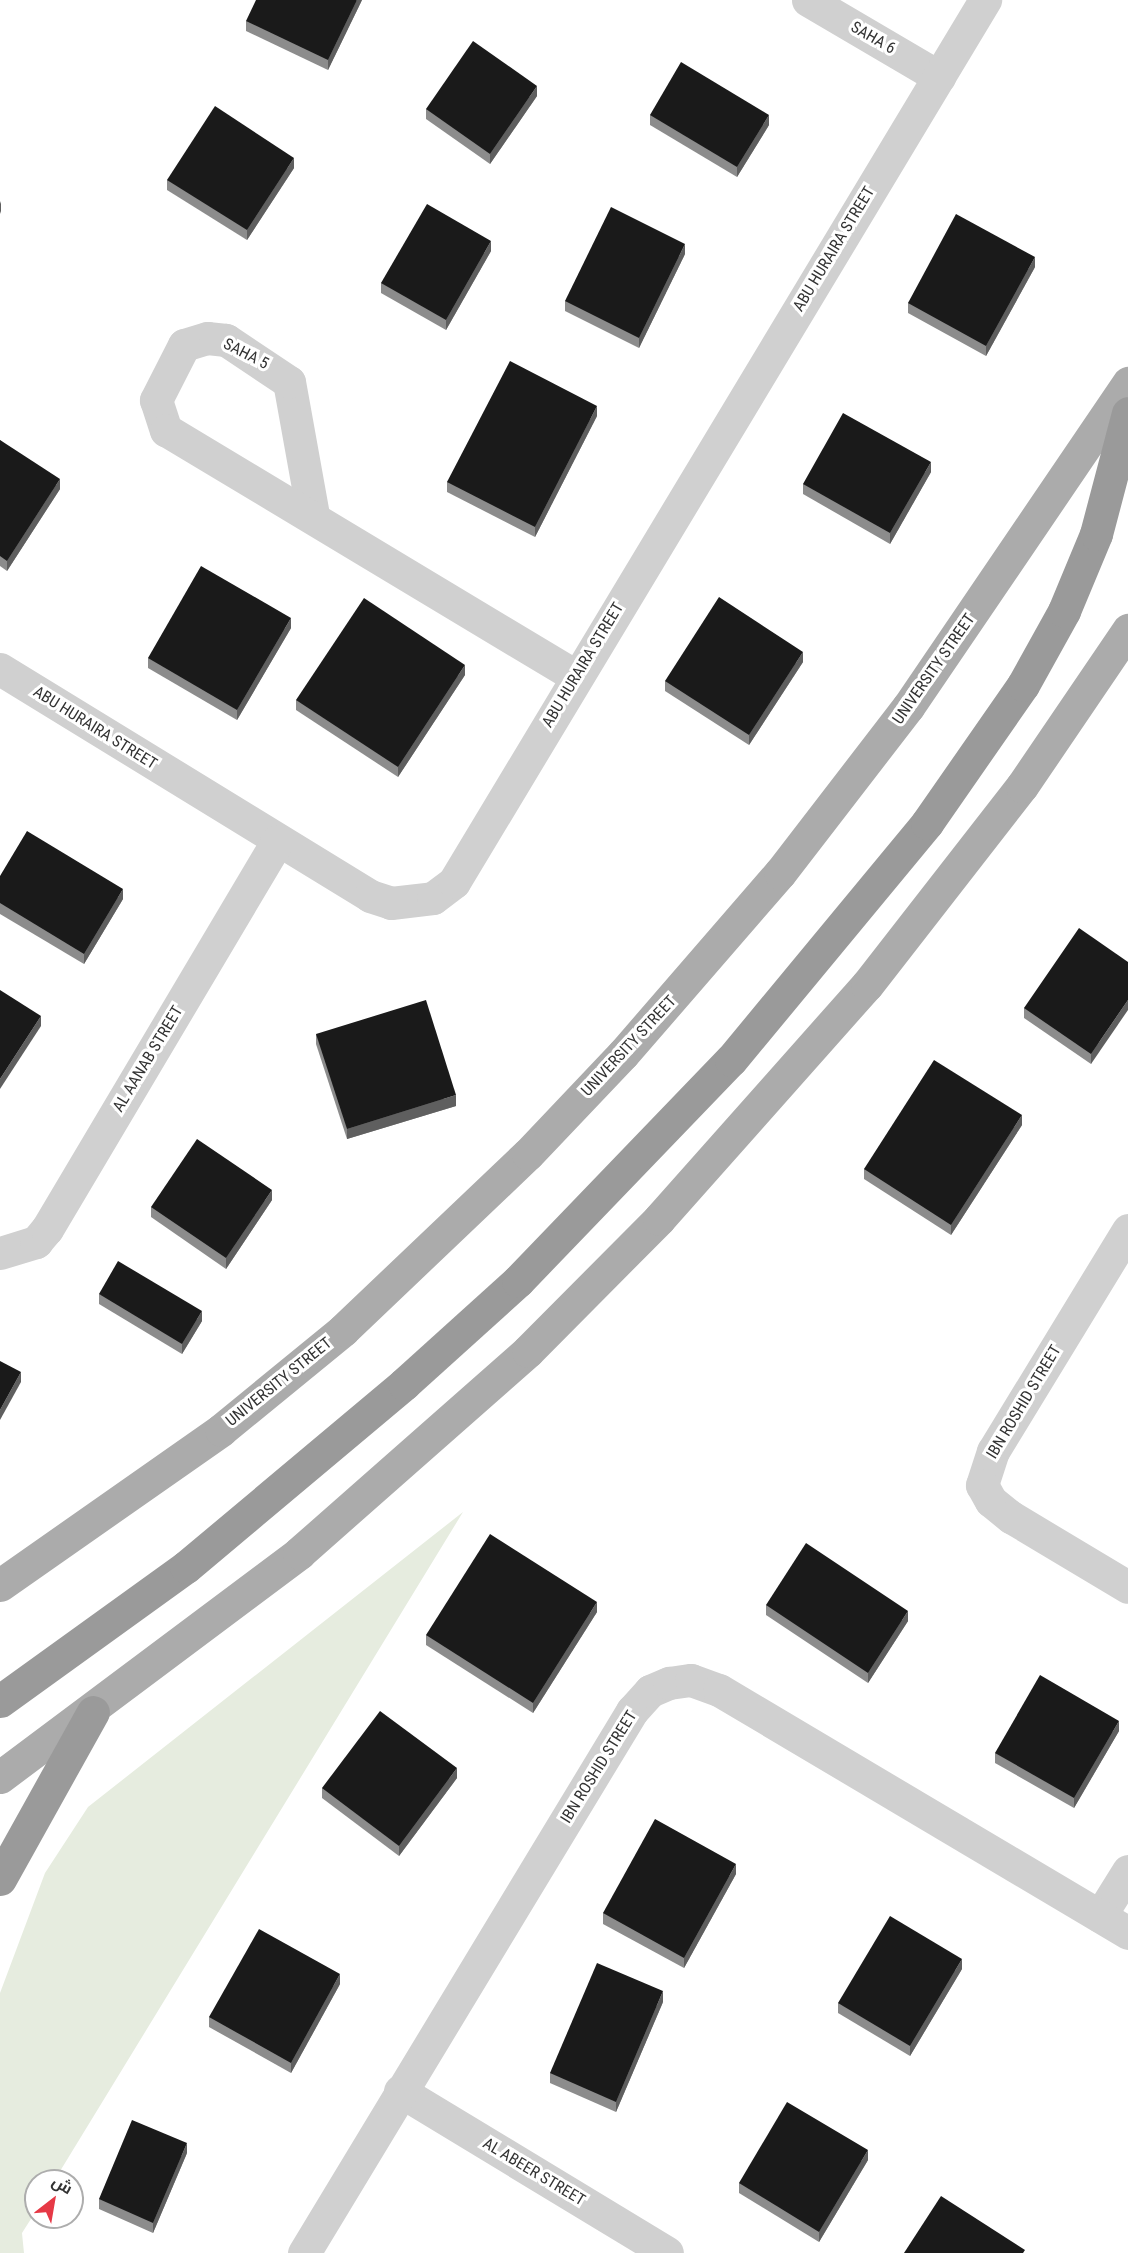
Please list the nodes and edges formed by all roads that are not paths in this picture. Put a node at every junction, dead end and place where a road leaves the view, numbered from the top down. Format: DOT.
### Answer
graph roads {
  1 [pos="808,0"];
  2 [pos="985,0"];
  3 [pos="939,77"];
  4 [pos="1128,383"];
  5 [pos="1128,413"];
  6 [pos="313,515"];
  7 [pos="1128,630"];
  8 [pos="0,669"];
  9 [pos="576,676"];
  10 [pos="277,841"];
  11 [pos="1128,1230"];
  12 [pos="0,1253"];
  13 [pos="0,1585"];
  14 [pos="1128,1587"];
  15 [pos="0,1701"];
  16 [pos="93,1712"];
  17 [pos="0,1777"];
  18 [pos="1128,1870"];
  19 [pos="0,1879"];
  20 [pos="1100,1916"];
  21 [pos="1128,1933"];
  22 [pos="400,2091"];
  23 [pos="652,2249"];
  24 [pos="304,2253"];
  1 -- 3 [label="street, SAHA 6"];
  2 -- 3 [label="street, ABU HURAIRA STREET"];
  3 -- 9 [label="street, ABU HURAIRA STREET"];
  4 -- 13 [label="main road, UNIVERSITY STREET"];
  5 -- 15 [label="highway"];
  6 -- 6 [label="street, SAHA 5"];
  6 -- 9 [label="street, SAHA 5"];
  7 -- 16 [label="main road"];
  8 -- 10 [label="street, ABU HURAIRA STREET"];
  9 -- 10 [label="street, ABU HURAIRA STREET"];
  10 -- 12 [label="street, AL AANAB STREET"];
  11 -- 14 [label="street, IBN ROSHID STREET"];
  16 -- 17 [label="main road"];
  16 -- 19 [label="highway"];
  18 -- 20 [label="street"];
  20 -- 21 [label="street, IBN ROSHID STREET"];
  20 -- 22 [label="street, IBN ROSHID STREET"];
  22 -- 23 [label="street, AL ABEER STREET"];
  22 -- 24 [label="street, IBN ROSHID STREET"];
}
